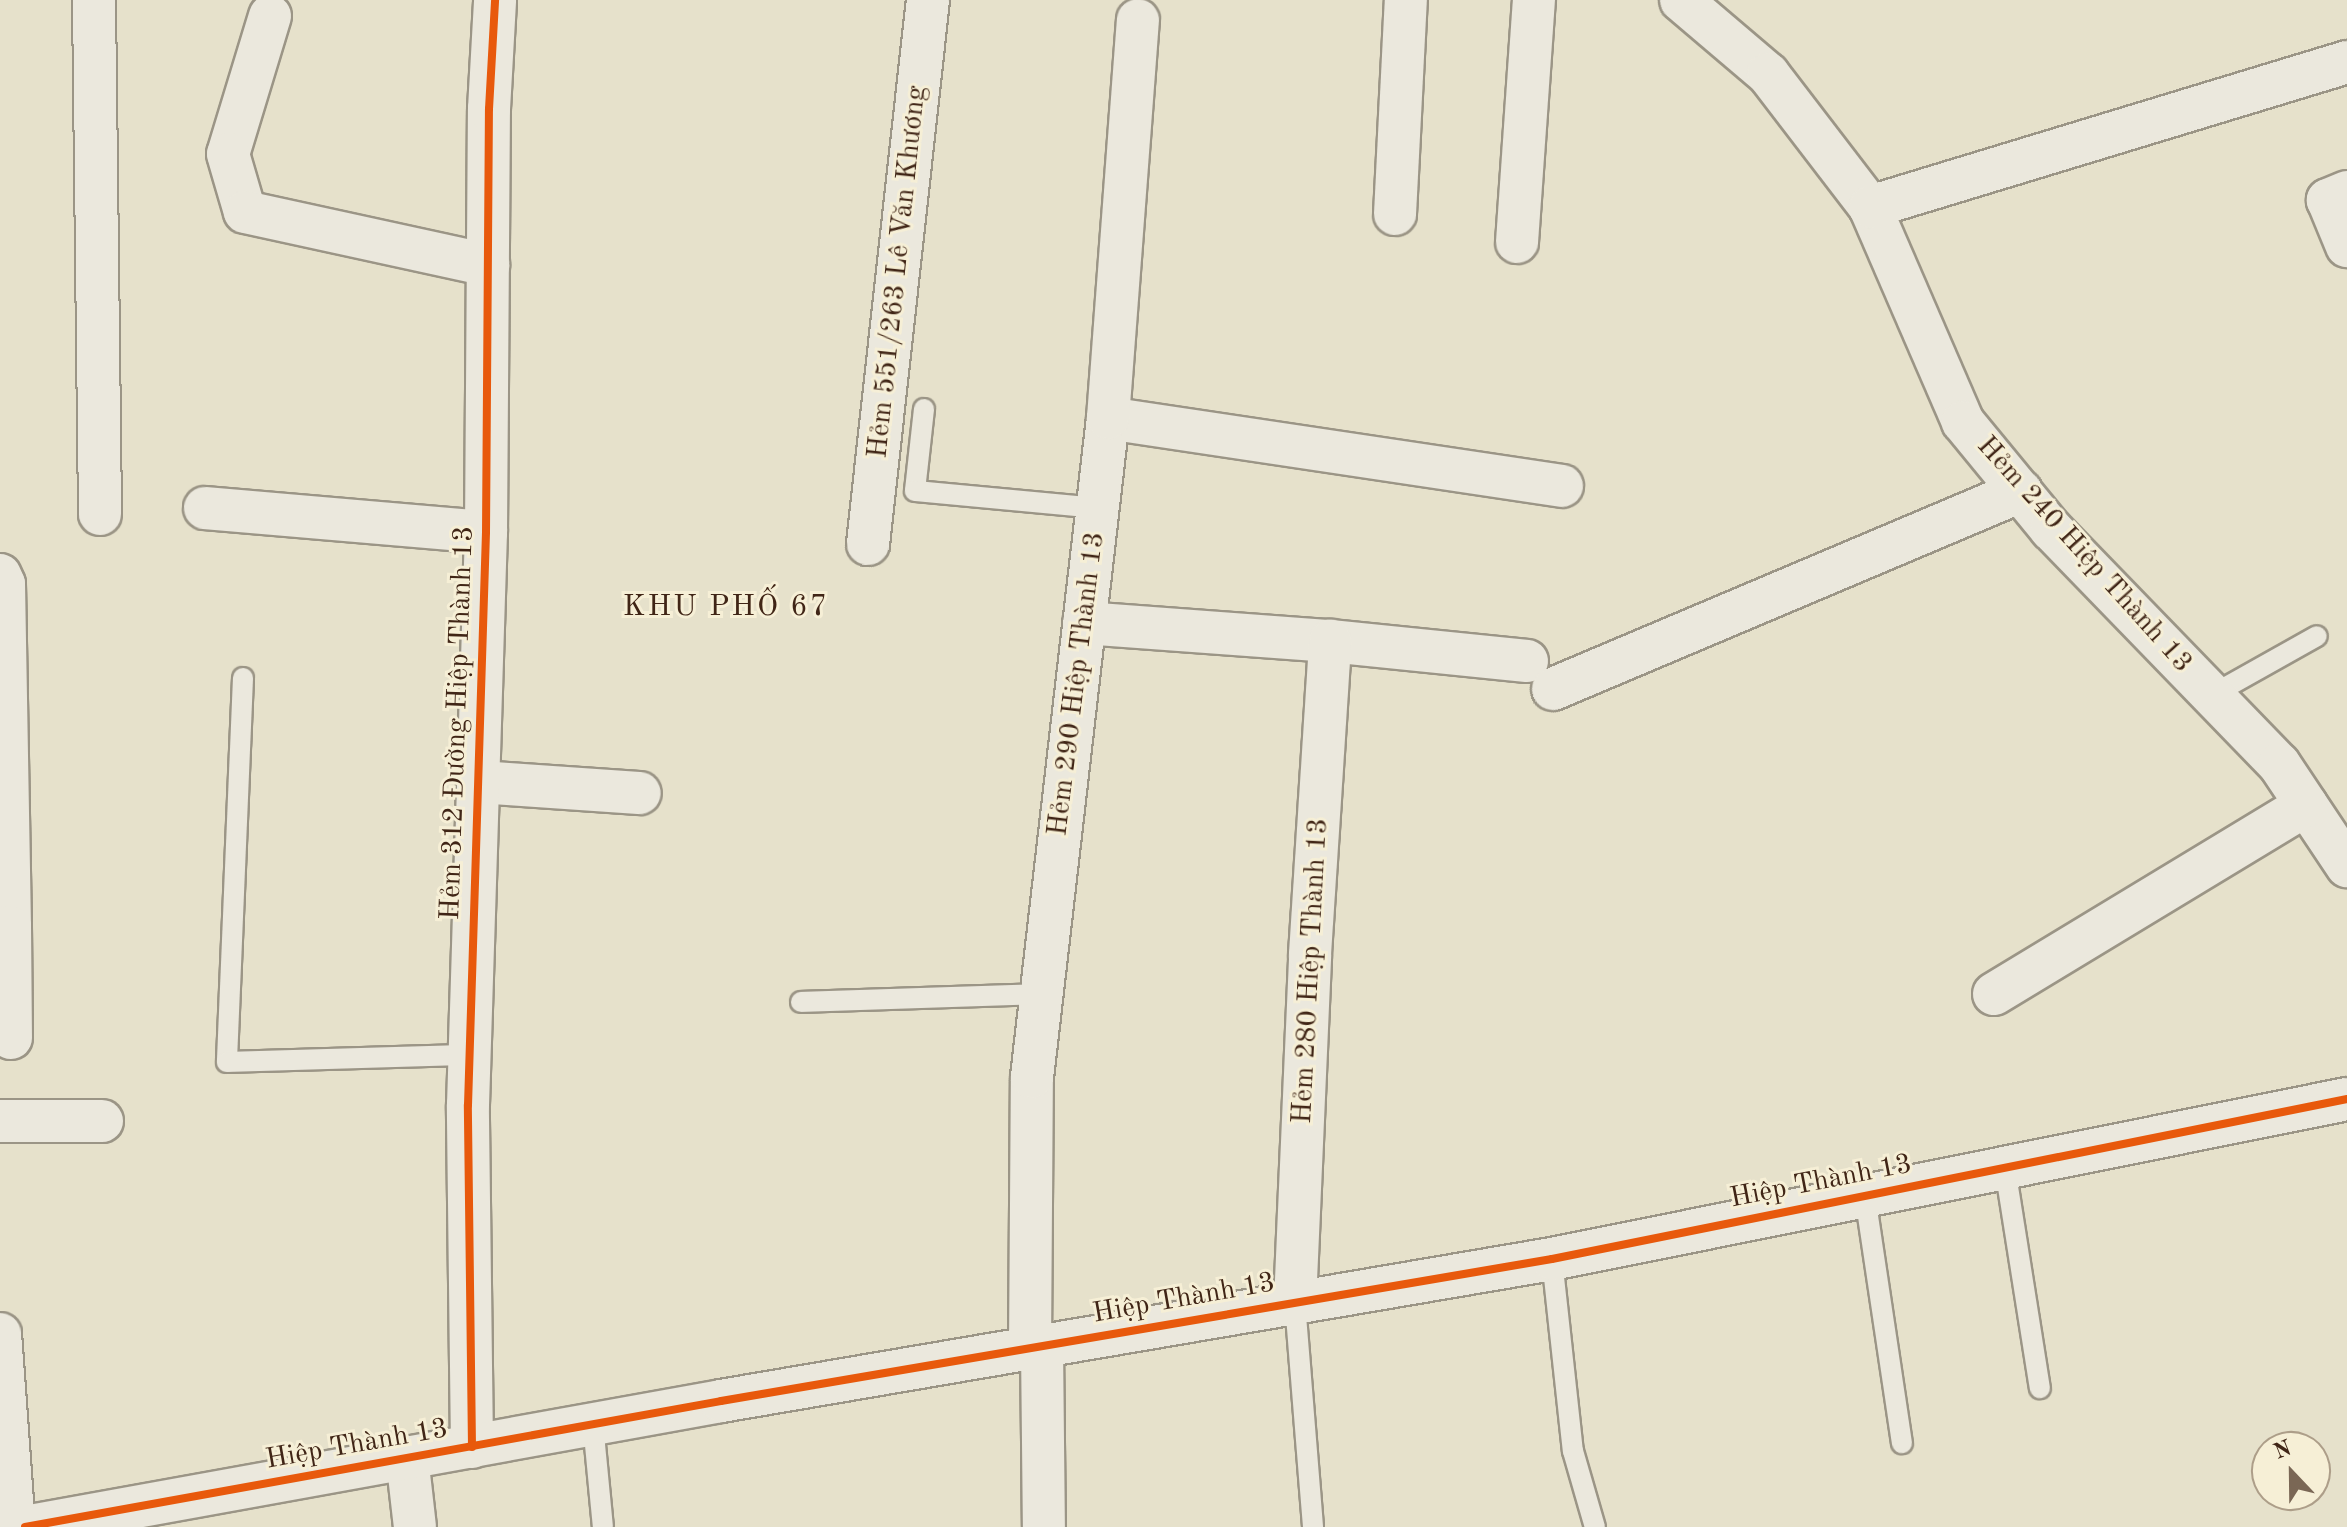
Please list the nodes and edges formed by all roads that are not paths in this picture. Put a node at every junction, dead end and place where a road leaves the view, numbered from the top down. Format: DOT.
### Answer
graph roads {
  1 [pos="94,0"];
  2 [pos="495,0"];
  3 [pos="928,0"];
  4 [pos="1406,0"];
  5 [pos="1534,0"];
  6 [pos="1681,0"];
  7 [pos="270,16"];
  8 [pos="1138,20"];
  9 [pos="2347,62"];
  10 [pos="2337,196"];
  11 [pos="1870,207"];
  12 [pos="1395,214"];
  13 [pos="1517,242"];
  14 [pos="2347,246"];
  15 [pos="488,265"];
  16 [pos="924,409"];
  17 [pos="1108,418"];
  18 [pos="1562,486"];
  19 [pos="2021,491"];
  20 [pos="205,508"];
  21 [pos="1098,508"];
  22 [pos="100,514"];
  23 [pos="486,532"];
  24 [pos="868,544"];
  25 [pos="0,575"];
  26 [pos="1084,623"];
  27 [pos="2317,636"];
  28 [pos="1330,641"];
  29 [pos="243,678"];
  30 [pos="2212,695"];
  31 [pos="478,782"];
  32 [pos="640,793"];
  33 [pos="2306,805"];
  34 [pos="2347,866"];
  35 [pos="5,928"];
  36 [pos="1041,994"];
  37 [pos="1994,994"];
  38 [pos="801,1002"];
  39 [pos="11,1038"];
  40 [pos="470,1055"];
  41 [pos="2347,1099"];
  42 [pos="0,1121"];
  43 [pos="102,1121"];
  44 [pos="2005,1168"];
  45 [pos="1865,1196"];
  46 [pos="1552,1259"];
  47 [pos="1295,1303"];
  48 [pos="0,1334"];
  49 [pos="1036,1347"];
  50 [pos="2040,1388"];
  51 [pos="593,1424"];
  52 [pos="1902,1443"];
  53 [pos="472,1447"];
  54 [pos="407,1457"];
  55 [pos="14,1527"];
  56 [pos="25,1527"];
  57 [pos="415,1527"];
  58 [pos="603,1527"];
  59 [pos="1044,1527"];
  60 [pos="1313,1527"];
  61 [pos="1595,1527"];
  1 -- 22 [label="street"];
  2 -- 15 [label="street, Hẻm 312 Đường Hiệp Thành 13"];
  3 -- 24 [label="street, Hẻm 551/263 Lê Văn Khương"];
  4 -- 12 [label="street"];
  5 -- 13 [label="street"];
  6 -- 11 [label="street, Hẻm 240 Hiệp Thành 13"];
  7 -- 15 [label="street"];
  8 -- 17 [label="street, Hẻm 290 Hiệp Thành 13"];
  9 -- 11 [label="street"];
  10 -- 14 [label="street"];
  11 -- 19 [label="street, Hẻm 240 Hiệp Thành 13"];
  15 -- 23 [label="street, Hẻm 312 Đường Hiệp Thành 13"];
  16 -- 21 [label="lane"];
  17 -- 18 [label="street"];
  17 -- 21 [label="street, Hẻm 290 Hiệp Thành 13"];
  19 -- 28 [label="street"];
  19 -- 30 [label="street, Hẻm 240 Hiệp Thành 13"];
  20 -- 23 [label="street"];
  21 -- 26 [label="street, Hẻm 290 Hiệp Thành 13"];
  23 -- 31 [label="street, Hẻm 312 Đường Hiệp Thành 13"];
  25 -- 35 [label="street"];
  26 -- 28 [label="street"];
  26 -- 36 [label="street, Hẻm 290 Hiệp Thành 13"];
  27 -- 30 [label="lane"];
  28 -- 47 [label="street, Hẻm 280 Hiệp Thành 13"];
  29 -- 40 [label="lane"];
  30 -- 33 [label="street, Hẻm 240 Hiệp Thành 13"];
  31 -- 32 [label="street"];
  31 -- 40 [label="street, Hẻm 312 Đường Hiệp Thành 13"];
  33 -- 34 [label="street, Hẻm 240 Hiệp Thành 13"];
  33 -- 37 [label="street"];
  35 -- 39 [label="street"];
  36 -- 38 [label="lane"];
  36 -- 49 [label="street, Hẻm 290 Hiệp Thành 13"];
  40 -- 53 [label="street, Hẻm 312 Đường Hiệp Thành 13"];
  41 -- 44 [label="street, Hiệp Thành 13"];
  42 -- 43 [label="street"];
  44 -- 45 [label="street, Hiệp Thành 13"];
  44 -- 50 [label="lane"];
  45 -- 46 [label="street, Hiệp Thành 13"];
  45 -- 52 [label="lane"];
  46 -- 47 [label="street, Hiệp Thành 13"];
  46 -- 61 [label="lane"];
  47 -- 49 [label="street, Hiệp Thành 13"];
  47 -- 60 [label="lane"];
  48 -- 55 [label="street"];
  49 -- 51 [label="street, Hiệp Thành 13"];
  49 -- 59 [label="street, Hẻm 290 Hiệp Thành 13"];
  51 -- 53 [label="street, Hiệp Thành 13"];
  51 -- 58 [label="lane"];
  53 -- 54 [label="street, Hiệp Thành 13"];
  54 -- 56 [label="street, Hiệp Thành 13"];
  54 -- 57 [label="street"];
}
